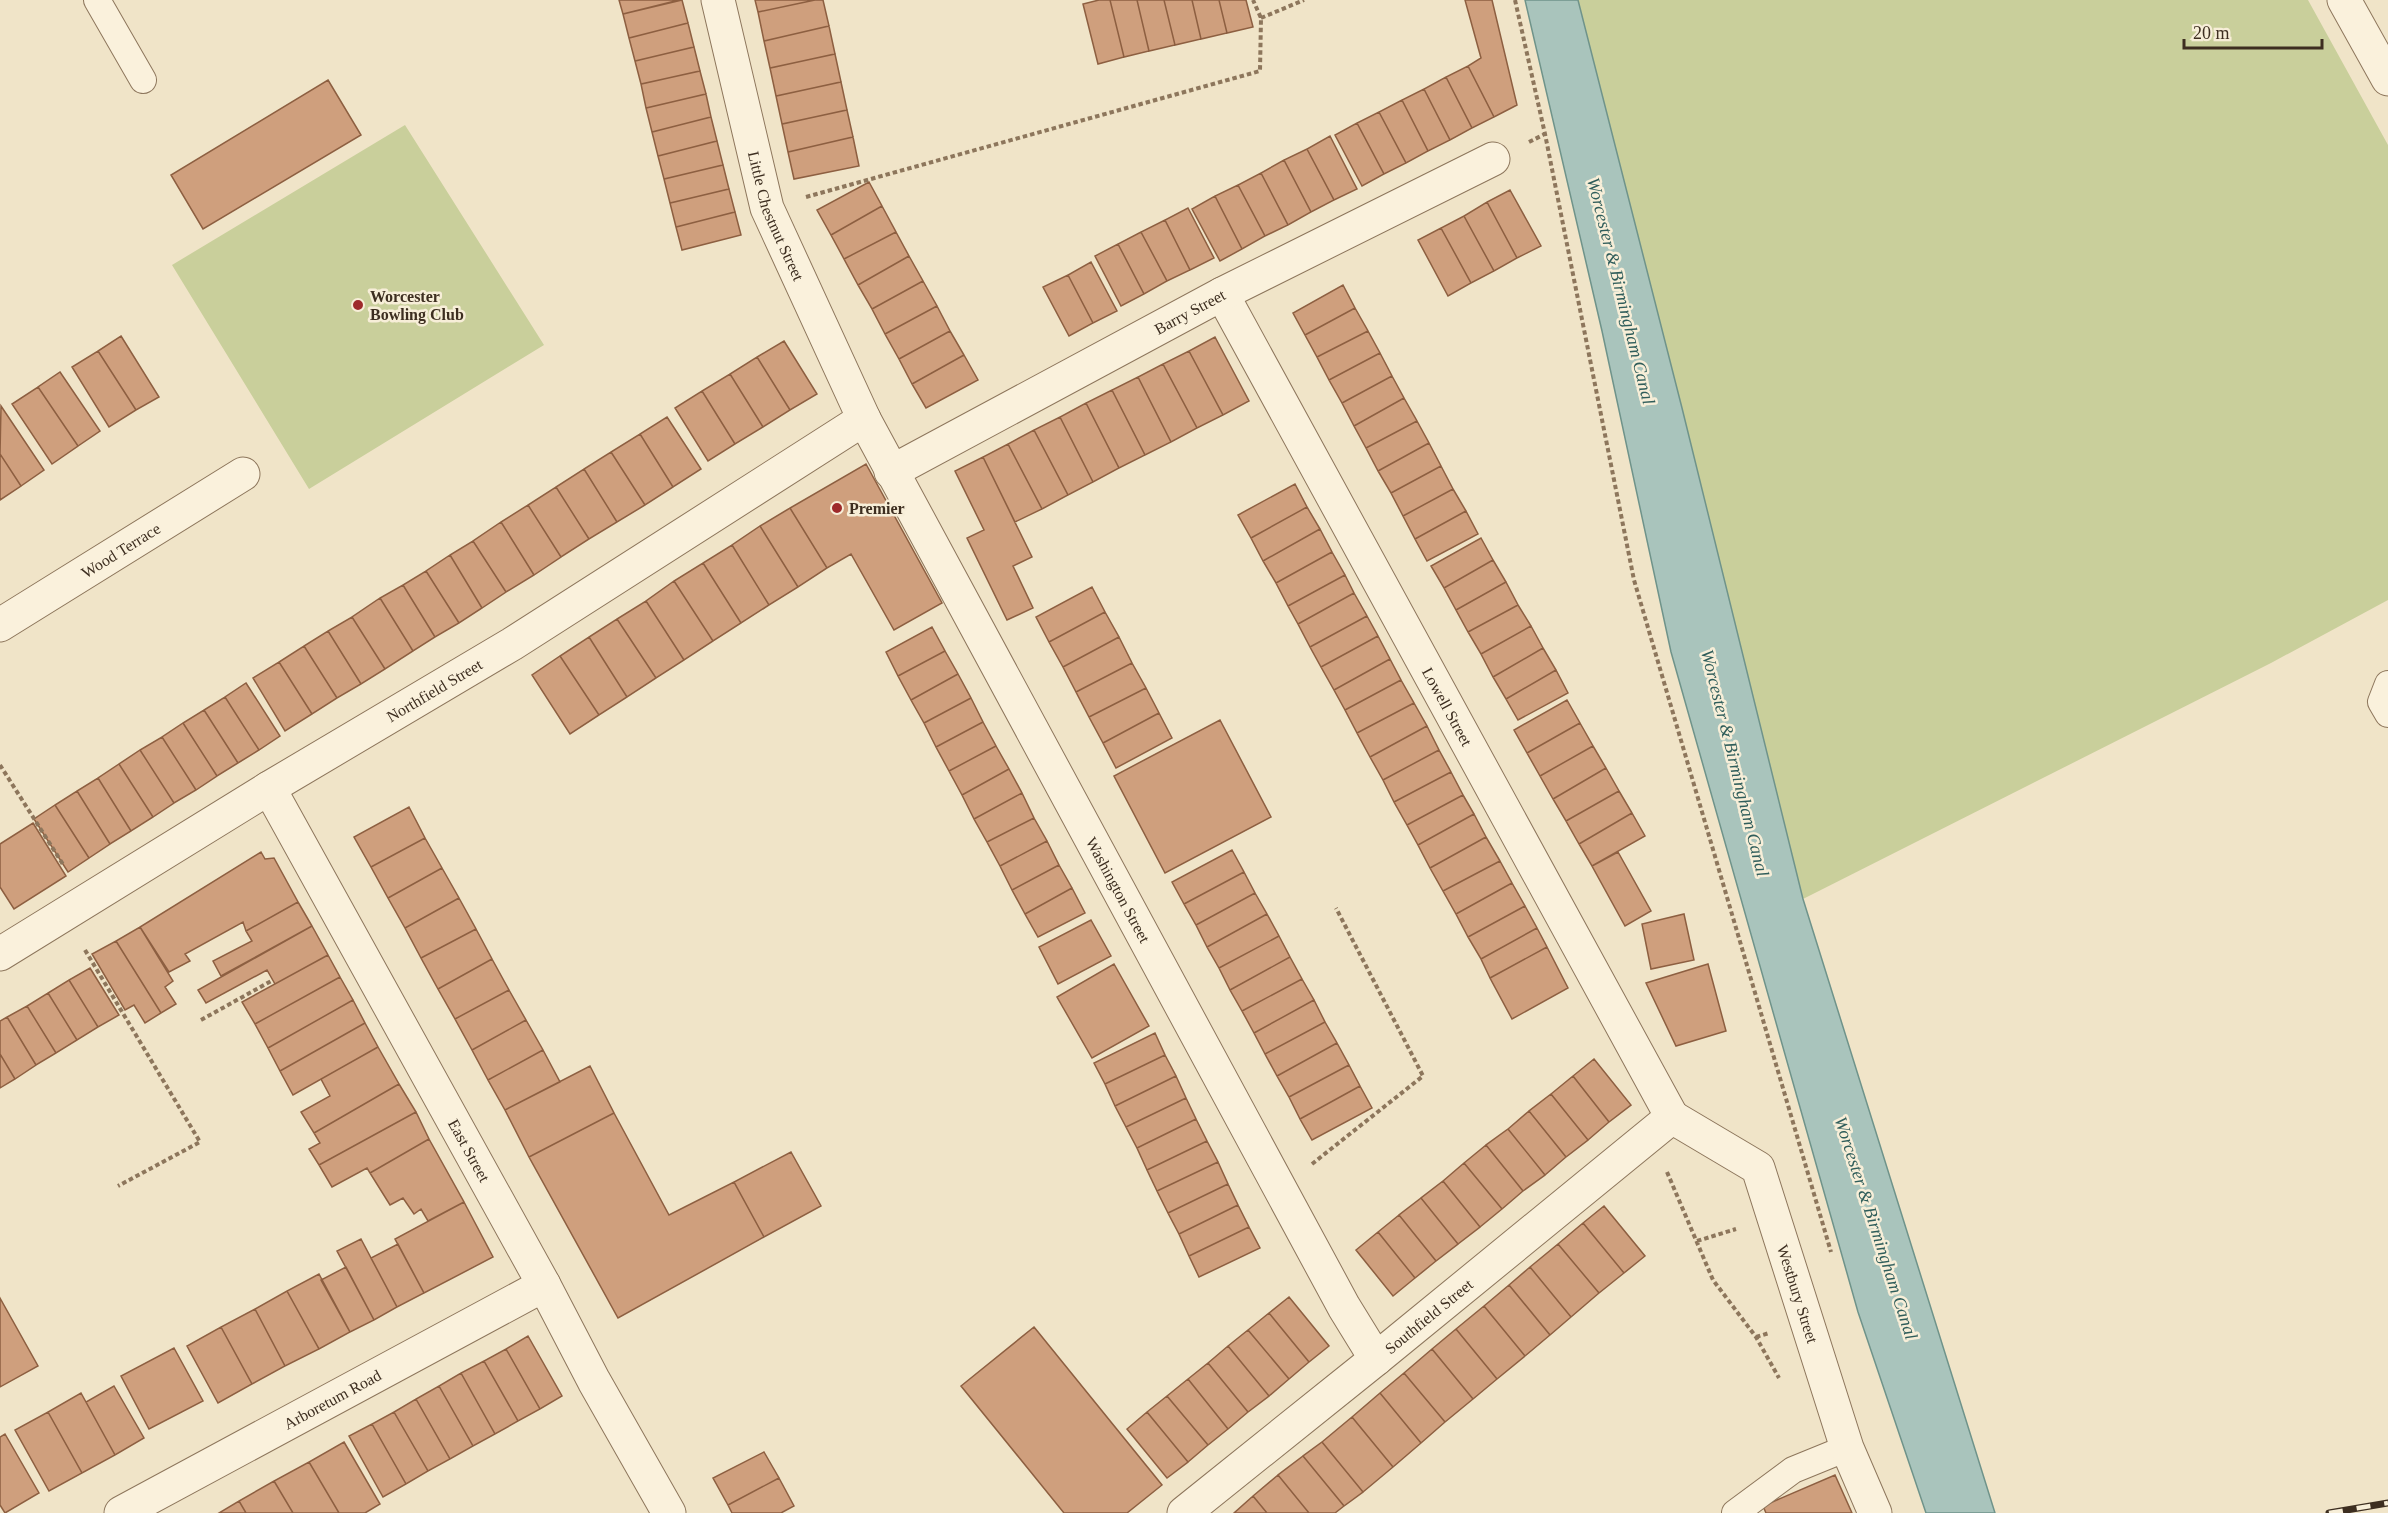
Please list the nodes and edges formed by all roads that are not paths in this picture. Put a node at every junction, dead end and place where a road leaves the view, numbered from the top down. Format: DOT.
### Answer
graph roads {
  1 [pos="97,0"];
  2 [pos="718,0"];
  3 [pos="2344,0"];
  4 [pos="2388,79"];
  5 [pos="143,81"];
  6 [pos="1492,159"];
  7 [pos="1222,294"];
  8 [pos="864,419"];
  9 [pos="891,472"];
  10 [pos="243,474"];
  11 [pos="0,625"];
  12 [pos="2388,684"];
  13 [pos="2388,714"];
  14 [pos="269,788"];
  15 [pos="0,954"];
  16 [pos="1661,1127"];
  17 [pos="543,1285"];
  18 [pos="1376,1359"];
  19 [pos="1847,1448"];
  20 [pos="121,1513"];
  21 [pos="669,1513"];
  22 [pos="1184,1513"];
  23 [pos="1735,1513"];
  24 [pos="1875,1513"];
  1 -- 5 [label="lane"];
  2 -- 8 [label="street, Little Chestnut Street"];
  3 -- 4 [label="street"];
  6 -- 7 [label="street, Barry Street"];
  7 -- 9 [label="street, Barry Street"];
  7 -- 16 [label="street, Lowell Street"];
  8 -- 9 [label="street, Washington Street"];
  8 -- 14 [label="street, Northfield Street"];
  9 -- 18 [label="street, Washington Street"];
  10 -- 11 [label="street, Wood Terrace"];
  12 -- 13 [label="lane"];
  14 -- 15 [label="street, Northfield Street"];
  14 -- 17 [label="street, East Street"];
  16 -- 18 [label="street, Southfield Street"];
  16 -- 19 [label="street, Westbury Street"];
  17 -- 20 [label="street, Arboretum Road"];
  17 -- 21 [label="street, East Street"];
  18 -- 22 [label="street, Southfield Street"];
  19 -- 23 [label="lane"];
  19 -- 24 [label="street, Westbury Street"];
}
